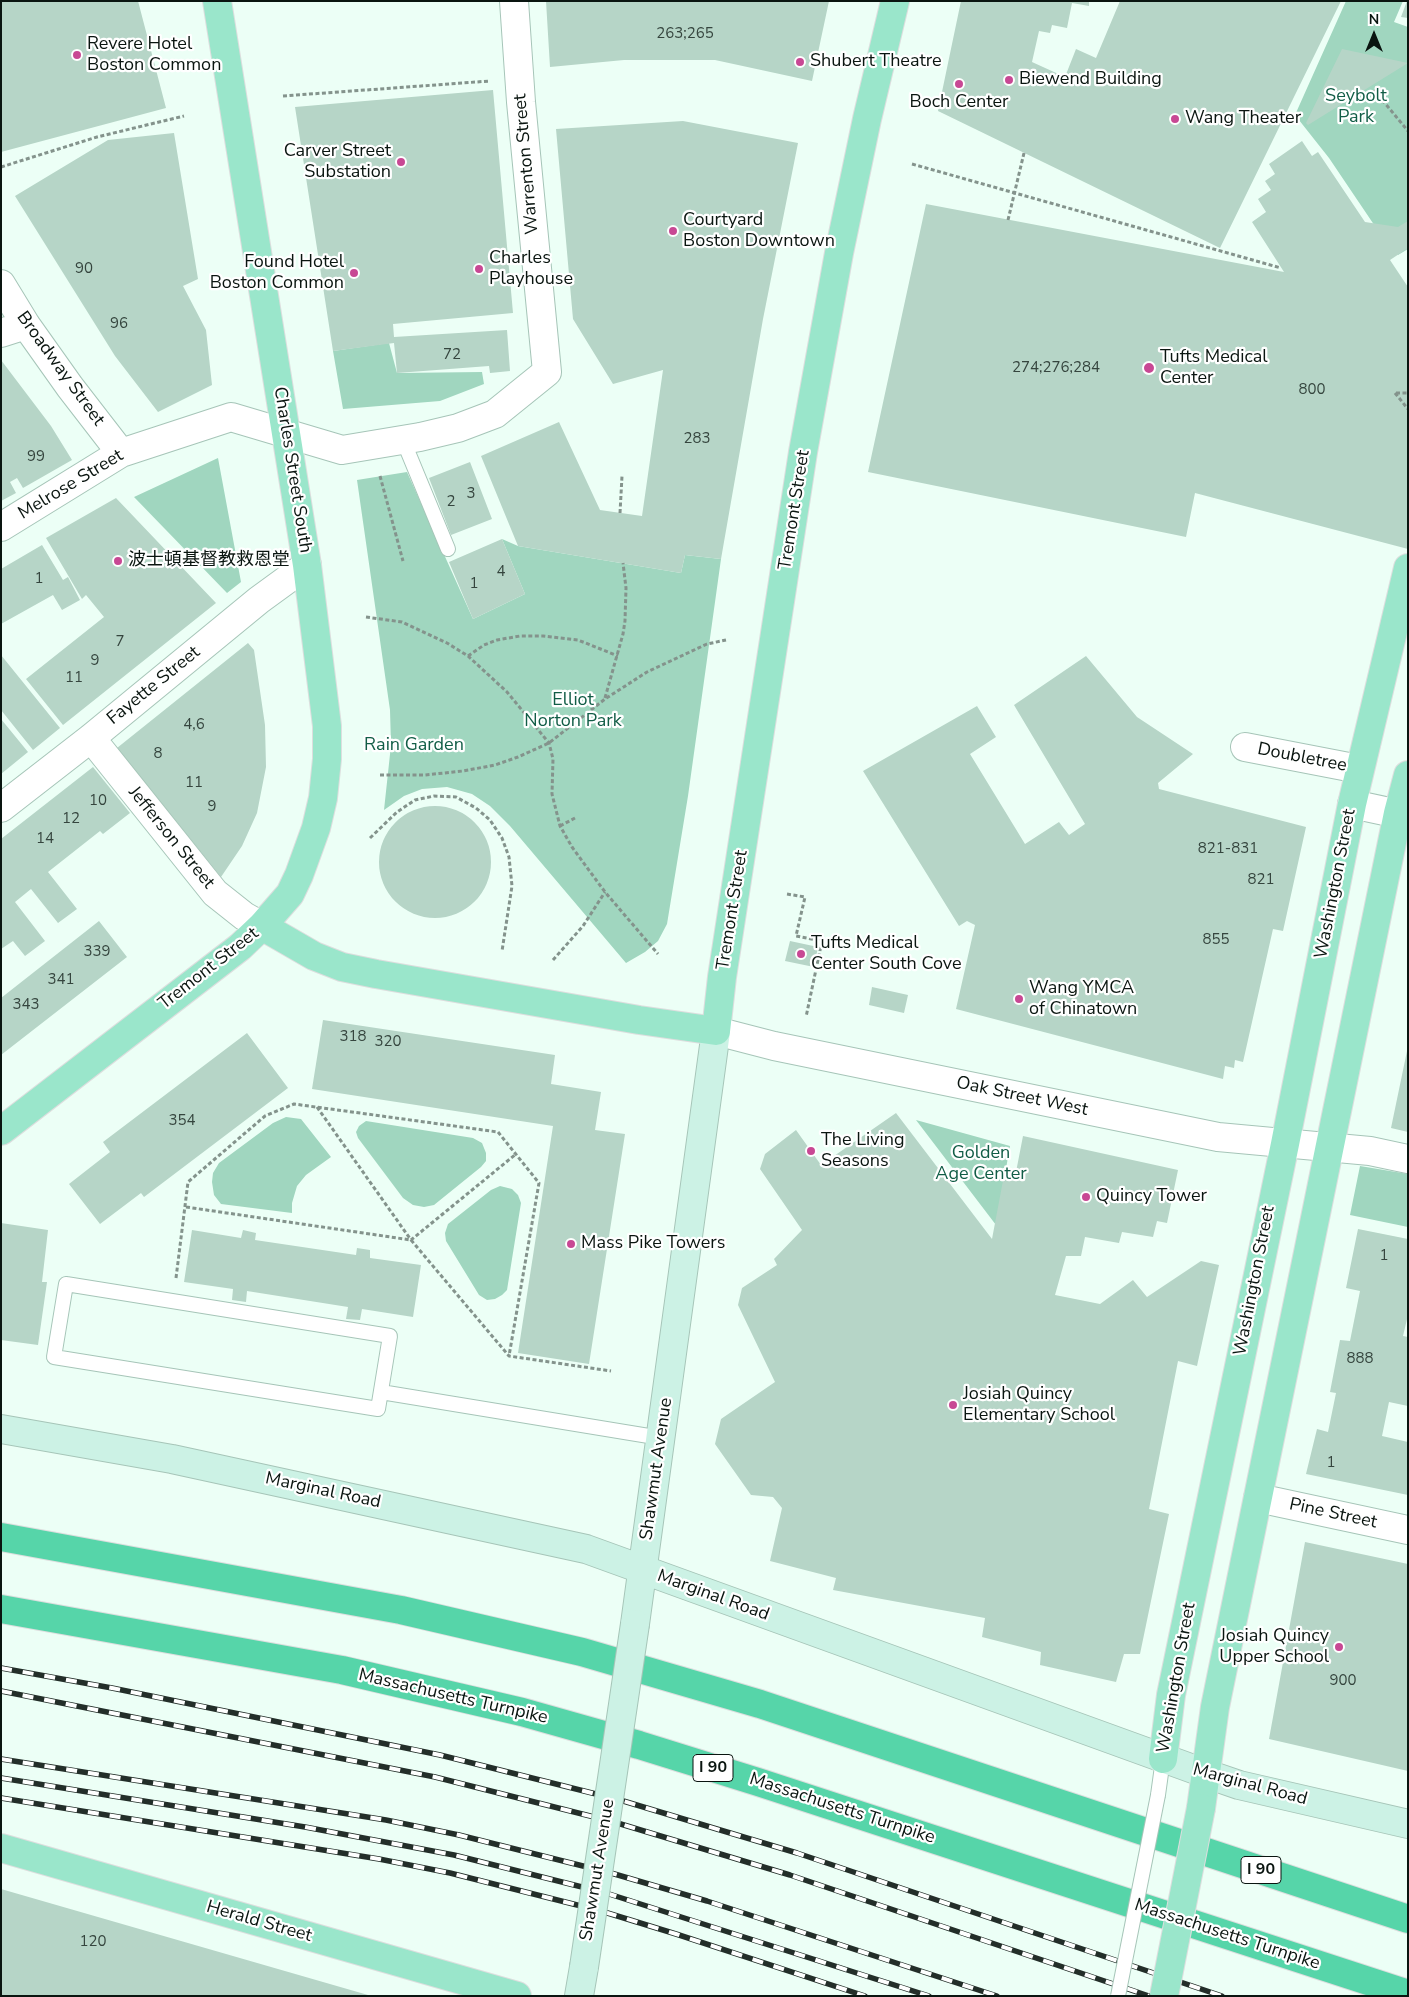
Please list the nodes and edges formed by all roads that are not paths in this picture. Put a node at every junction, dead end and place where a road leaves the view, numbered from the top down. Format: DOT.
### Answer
graph roads {
  1 [pos="217,1"];
  2 [pos="514,1"];
  3 [pos="895,1"];
  4 [pos="1,284"];
  5 [pos="14,329"];
  6 [pos="286,432"];
  7 [pos="402,440"];
  8 [pos="121,453"];
  9 [pos="1,526"];
  10 [pos="448,549"];
  11 [pos="307,565"];
  12 [pos="1408,568"];
  13 [pos="91,738"];
  14 [pos="1244,747"];
  15 [pos="1359,770"];
  16 [pos="1408,775"];
  17 [pos="1352,804"];
  18 [pos="1,808"];
  19 [pos="1403,814"];
  20 [pos="262,926"];
  21 [pos="716,1031"];
  22 [pos="1,1131"];
  23 [pos="1285,1144"];
  24 [pos="1330,1149"];
  25 [pos="1408,1159"];
  26 [pos="382,1392"];
  27 [pos="5,1429"];
  28 [pos="660,1438"];
  29 [pos="1258,1498"];
  30 [pos="1408,1530"];
  31 [pos="1,1536"];
  32 [pos="643,1571"];
  33 [pos="1,1609"];
  34 [pos="1163,1759"];
  35 [pos="1207,1774"];
  36 [pos="1408,1824"];
  37 [pos="1,1848"];
  38 [pos="1408,1919"];
  39 [pos="1408,1994"];
  40 [pos="517,1996"];
  41 [pos="579,1996"];
  42 [pos="1118,1996"];
  43 [pos="1164,1996"];
  1 -- 6 [label="main road, Charles Street South"];
  2 -- 7 [label="street, Warrenton Street"];
  3 -- 21 [label="main road, Tremont Street"];
  4 -- 5 [label="street, Broadway Street"];
  5 -- 8 [label="street, Broadway Street"];
  6 -- 7 [label="street, Warrenton Street"];
  6 -- 8 [label="street, Melrose Street"];
  6 -- 11 [label="main road, Charles Street South"];
  7 -- 10 [label="lane"];
  8 -- 9 [label="street, Melrose Street"];
  11 -- 13 [label="street, Fayette Street"];
  11 -- 20 [label="main road, Charles Street South"];
  12 -- 15 [label="main road, Washington Street"];
  13 -- 18 [label="street, Fayette Street"];
  13 -- 20 [label="street, Jefferson Street"];
  14 -- 15 [label="street, Doubletree"];
  15 -- 17 [label="main road, Washington Street"];
  16 -- 19 [label="main road"];
  17 -- 19 [label="street"];
  17 -- 23 [label="main road, Washington Street"];
  19 -- 24 [label="main road"];
  20 -- 21 [label="main road, Tremont Street"];
  20 -- 22 [label="main road, Tremont Street"];
  21 -- 23 [label="street, Oak Street West"];
  21 -- 28 [label="main road, Shawmut Avenue"];
  23 -- 24 [label="street, Oak Street West"];
  23 -- 34 [label="main road, Washington Street"];
  24 -- 25 [label="street, Oak Street West"];
  24 -- 29 [label="main road"];
  26 -- 26 [label="lane"];
  26 -- 28 [label="lane"];
  27 -- 32 [label="main road, Marginal Road"];
  28 -- 32 [label="main road, Shawmut Avenue"];
  29 -- 30 [label="street, Pine Street"];
  29 -- 35 [label="main road"];
  31 -- 38 [label="highway, I 90"];
  32 -- 34 [label="main road, Marginal Road"];
  32 -- 41 [label="main road, Shawmut Avenue, bridge"];
  33 -- 39 [label="highway, Massachusetts Turnpike / I 90"];
  34 -- 35 [label="main road, Marginal Road"];
  34 -- 42 [label="lane, Washington Street, bridge"];
  35 -- 36 [label="main road, Marginal Road"];
  35 -- 43 [label="main road, bridge"];
  37 -- 40 [label="main road, Herald Street"];
}
